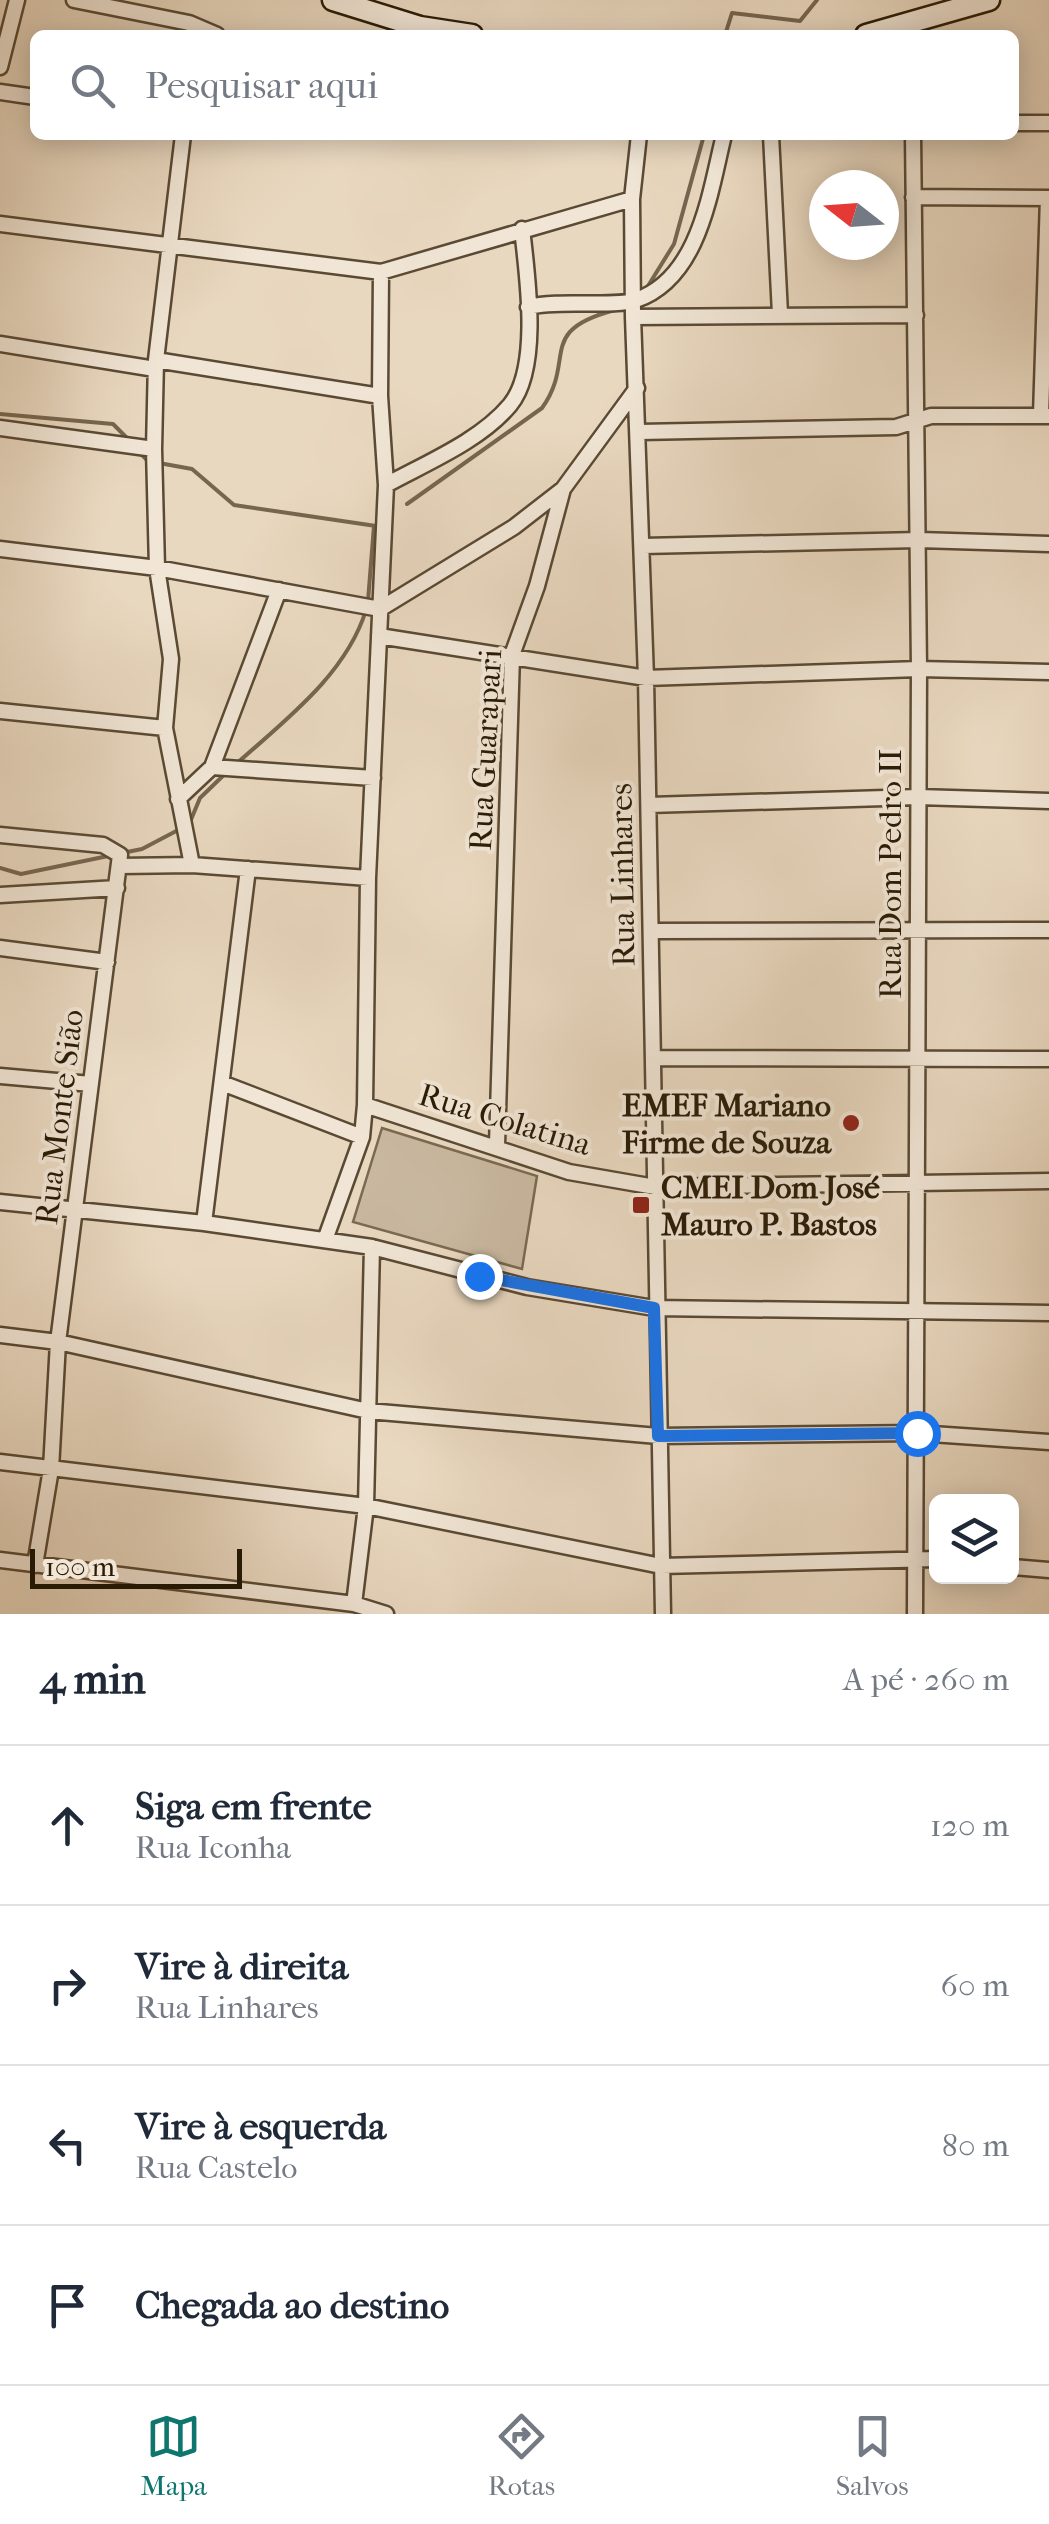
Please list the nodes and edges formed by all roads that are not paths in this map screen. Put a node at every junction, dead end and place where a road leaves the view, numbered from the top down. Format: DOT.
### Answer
graph roads {
  1 [pos="17,0"];
  2 [pos="74,0"];
  3 [pos="333,0"];
  4 [pos="990,0"];
  5 [pos="205,30"];
  6 [pos="440,30"];
  7 [pos="884,30"];
  8 [pos="0,67"];
  9 [pos="0,92"];
  10 [pos="30,96"];
  11 [pos="1019,123"];
  12 [pos="1049,123"];
  13 [pos="183,140"];
  14 [pos="638,140"];
  15 [pos="723,140"];
  16 [pos="771,140"];
  17 [pos="913,140"];
  18 [pos="913,197"];
  19 [pos="1048,198"];
  20 [pos="632,199"];
  21 [pos="0,224"];
  22 [pos="522,229"];
  23 [pos="173,246"];
  24 [pos="381,272"];
  25 [pos="528,308"];
  26 [pos="633,309"];
  27 [pos="1045,311"];
  28 [pos="780,314"];
  29 [pos="916,315"];
  30 [pos="0,344"];
  31 [pos="156,364"];
  32 [pos="637,388"];
  33 [pos="380,396"];
  34 [pos="1045,416"];
  35 [pos="917,420"];
  36 [pos="0,428"];
  37 [pos="640,432"];
  38 [pos="154,449"];
  39 [pos="386,485"];
  40 [pos="563,489"];
  41 [pos="919,540"];
  42 [pos="1049,544"];
  43 [pos="642,546"];
  44 [pos="0,549"];
  45 [pos="157,568"];
  46 [pos="280,590"];
  47 [pos="380,609"];
  48 [pos="379,636"];
  49 [pos="512,654"];
  50 [pos="920,669"];
  51 [pos="1049,672"];
  52 [pos="646,678"];
  53 [pos="0,711"];
  54 [pos="164,728"];
  55 [pos="212,767"];
  56 [pos="373,778"];
  57 [pos="918,798"];
  58 [pos="178,799"];
  59 [pos="1049,801"];
  60 [pos="648,805"];
  61 [pos="0,835"];
  62 [pos="120,860"];
  63 [pos="192,864"];
  64 [pos="248,869"];
  65 [pos="368,878"];
  66 [pos="117,888"];
  67 [pos="0,895"];
  68 [pos="918,928"];
  69 [pos="1049,930"];
  70 [pos="651,931"];
  71 [pos="0,948"];
  72 [pos="107,962"];
  73 [pos="917,1056"];
  74 [pos="654,1058"];
  75 [pos="1049,1059"];
  76 [pos="0,1076"];
  77 [pos="222,1083"];
  78 [pos="91,1084"];
  79 [pos="365,1104"];
  80 [pos="362,1137"];
  81 [pos="497,1145"];
  82 [pos="1049,1181"];
  83 [pos="917,1186"];
  84 [pos="654,1187"];
  85 [pos="0,1202"];
  86 [pos="74,1208"];
  87 [pos="204,1223"];
  88 [pos="325,1240"];
  89 [pos="372,1247"];
  90 [pos="654,1308"];
  91 [pos="920,1311"];
  92 [pos="1049,1313"];
  93 [pos="0,1335"];
  94 [pos="58,1342"];
  95 [pos="368,1410"];
  96 [pos="917,1433"];
  97 [pos="658,1436"];
  98 [pos="1049,1442"];
  99 [pos="0,1462"];
  100 [pos="51,1469"];
  101 [pos="366,1506"];
  102 [pos="914,1557"];
  103 [pos="929,1559"];
  104 [pos="0,1560"];
  105 [pos="34,1565"];
  106 [pos="661,1566"];
  107 [pos="1019,1568"];
  108 [pos="1049,1570"];
  109 [pos="354,1604"];
  110 [pos="386,1614"];
  111 [pos="662,1614"];
  112 [pos="915,1614"];
  1 -- 8 [label="street"];
  2 -- 5 [label="street"];
  3 -- 6 [label="street"];
  4 -- 7 [label="street"];
  9 -- 10 [label="street"];
  11 -- 12 [label="street"];
  13 -- 23 [label="street"];
  14 -- 20 [label="street, Rua Linhares"];
  15 -- 26 [label="street"];
  16 -- 28 [label="street"];
  17 -- 18 [label="street, Rua Dom Pedro II"];
  18 -- 19 [label="street"];
  18 -- 29 [label="street, Rua Dom Pedro II"];
  19 -- 27 [label="street"];
  20 -- 22 [label="street"];
  20 -- 26 [label="street, Rua Linhares"];
  21 -- 23 [label="street"];
  22 -- 24 [label="street"];
  22 -- 25 [label="street"];
  23 -- 24 [label="street"];
  23 -- 31 [label="street"];
  24 -- 33 [label="street"];
  25 -- 26 [label="street"];
  25 -- 39 [label="street"];
  26 -- 28 [label="street"];
  26 -- 32 [label="street, Rua Linhares"];
  27 -- 34 [label="street"];
  28 -- 29 [label="street"];
  29 -- 35 [label="street, Rua Dom Pedro II"];
  30 -- 31 [label="street"];
  31 -- 33 [label="street"];
  31 -- 38 [label="street"];
  32 -- 37 [label="street, Rua Linhares"];
  32 -- 40 [label="street, Rua Guarapari"];
  33 -- 39 [label="street"];
  34 -- 35 [label="street"];
  35 -- 37 [label="street"];
  35 -- 41 [label="street, Rua Dom Pedro II"];
  36 -- 38 [label="street"];
  37 -- 43 [label="street, Rua Linhares"];
  38 -- 45 [label="street"];
  39 -- 47 [label="street"];
  40 -- 47 [label="street"];
  40 -- 49 [label="street, Rua Guarapari"];
  41 -- 42 [label="street"];
  41 -- 43 [label="street"];
  41 -- 50 [label="street, Rua Dom Pedro II"];
  43 -- 52 [label="street, Rua Linhares"];
  44 -- 45 [label="street"];
  45 -- 46 [label="street"];
  45 -- 54 [label="street"];
  46 -- 47 [label="street"];
  46 -- 55 [label="street"];
  47 -- 48 [label="street"];
  48 -- 49 [label="street"];
  48 -- 56 [label="street"];
  49 -- 52 [label="street"];
  49 -- 81 [label="street, Rua Guarapari"];
  50 -- 51 [label="street"];
  50 -- 52 [label="street"];
  50 -- 57 [label="street, Rua Dom Pedro II"];
  52 -- 60 [label="street, Rua Linhares"];
  53 -- 54 [label="street"];
  54 -- 58 [label="street"];
  55 -- 56 [label="street"];
  55 -- 58 [label="street"];
  56 -- 65 [label="street"];
  57 -- 59 [label="street"];
  57 -- 60 [label="street"];
  57 -- 68 [label="street, Rua Dom Pedro II"];
  58 -- 63 [label="street"];
  60 -- 70 [label="street, Rua Linhares"];
  61 -- 62 [label="street"];
  62 -- 63 [label="street"];
  62 -- 66 [label="street, Rua Monte Sião"];
  63 -- 64 [label="street"];
  64 -- 65 [label="street"];
  64 -- 77 [label="street"];
  65 -- 79 [label="street"];
  66 -- 67 [label="street"];
  66 -- 72 [label="street, Rua Monte Sião"];
  68 -- 69 [label="street"];
  68 -- 70 [label="street"];
  68 -- 73 [label="street, Rua Dom Pedro II"];
  70 -- 74 [label="street, Rua Linhares"];
  71 -- 72 [label="street"];
  72 -- 78 [label="street, Rua Monte Sião"];
  73 -- 74 [label="street"];
  73 -- 75 [label="street"];
  73 -- 83 [label="street, Rua Dom Pedro II"];
  74 -- 84 [label="street, Rua Linhares"];
  76 -- 78 [label="street"];
  77 -- 80 [label="street"];
  77 -- 87 [label="street"];
  78 -- 86 [label="street, Rua Monte Sião"];
  79 -- 80 [label="street"];
  79 -- 81 [label="street, Rua Colatina"];
  80 -- 88 [label="street"];
  81 -- 84 [label="street, Rua Colatina"];
  82 -- 83 [label="street, Rua Colatina"];
  83 -- 84 [label="street, Rua Colatina"];
  83 -- 91 [label="street, Rua Dom Pedro II"];
  84 -- 90 [label="street, Rua Linhares"];
  85 -- 86 [label="street"];
  86 -- 87 [label="street"];
  86 -- 94 [label="street, Rua Monte Sião"];
  87 -- 88 [label="street"];
  88 -- 89 [label="street"];
  89 -- 90 [label="street"];
  89 -- 95 [label="street"];
  90 -- 91 [label="street"];
  90 -- 97 [label="street, Rua Linhares"];
  91 -- 92 [label="street"];
  91 -- 96 [label="street, Rua Dom Pedro II"];
  93 -- 94 [label="street"];
  94 -- 95 [label="street"];
  94 -- 100 [label="street, Rua Monte Sião"];
  95 -- 97 [label="street"];
  95 -- 101 [label="street"];
  96 -- 97 [label="street"];
  96 -- 98 [label="street"];
  96 -- 102 [label="street, Rua Dom Pedro II"];
  97 -- 106 [label="street, Rua Linhares"];
  99 -- 100 [label="street"];
  100 -- 101 [label="street"];
  100 -- 105 [label="street, Rua Monte Sião"];
  101 -- 106 [label="street"];
  101 -- 109 [label="street"];
  102 -- 103 [label="street"];
  102 -- 106 [label="street"];
  102 -- 112 [label="street, Rua Dom Pedro II"];
  104 -- 105 [label="street"];
  105 -- 109 [label="street"];
  106 -- 111 [label="street, Rua Linhares"];
  107 -- 108 [label="street"];
  109 -- 110 [label="street"];
}
